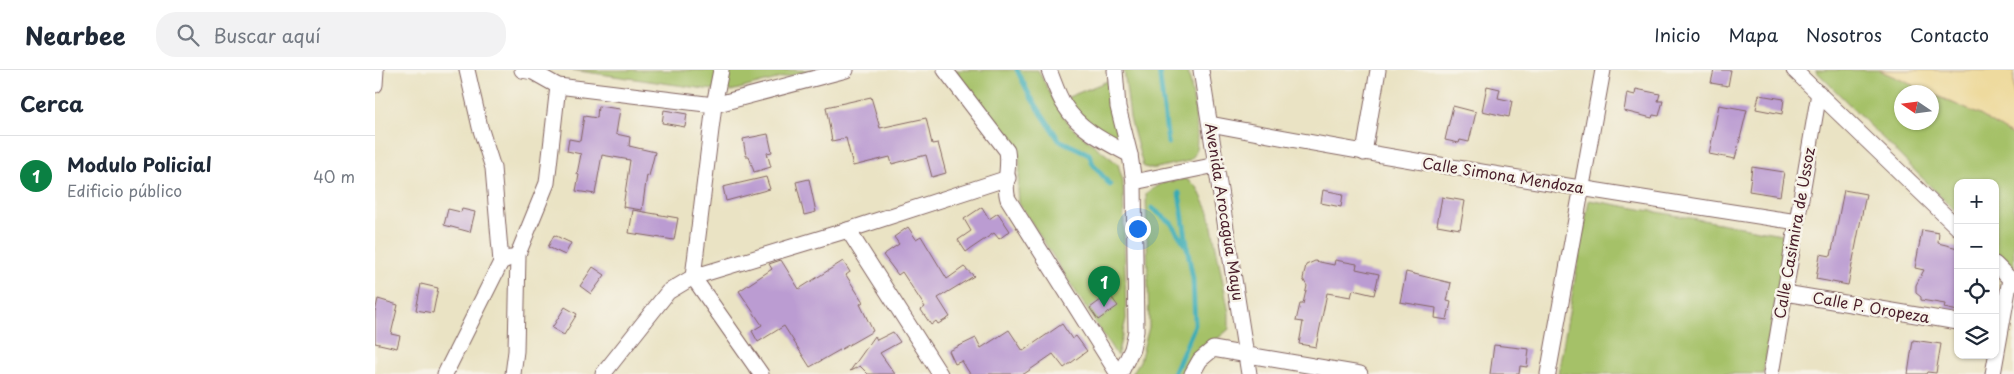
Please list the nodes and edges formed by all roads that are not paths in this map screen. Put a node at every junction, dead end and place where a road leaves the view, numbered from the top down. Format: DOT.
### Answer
graph roads {
  1 [pos="376,70"];
  2 [pos="467,70"];
  3 [pos="522,70"];
  4 [pos="721,70"];
  5 [pos="846,70"];
  6 [pos="945,70"];
  7 [pos="1049,70"];
  8 [pos="1115,70"];
  9 [pos="1201,70"];
  10 [pos="1378,70"];
  11 [pos="1603,70"];
  12 [pos="1794,70"];
  13 [pos="375,85"];
  14 [pos="558,86"];
  15 [pos="1819,93"];
  16 [pos="714,105"];
  17 [pos="1210,124"];
  18 [pos="1364,153"];
  19 [pos="1131,155"];
  20 [pos="1216,165"];
  21 [pos="1008,178"];
  22 [pos="1134,182"];
  23 [pos="1582,190"];
  24 [pos="1797,222"];
  25 [pos="1954,224"];
  26 [pos="848,230"];
  27 [pos="518,254"];
  28 [pos="501,262"];
  29 [pos="1999,268"];
  30 [pos="693,277"];
  31 [pos="2012,281"];
  32 [pos="1785,293"];
  33 [pos="1954,321"];
  34 [pos="1999,326"];
  35 [pos="1248,355"];
  36 [pos="1995,359"];
  37 [pos="445,374"];
  38 [pos="513,374"];
  39 [pos="603,374"];
  40 [pos="761,374"];
  41 [pos="940,374"];
  42 [pos="1119,374"];
  43 [pos="1192,374"];
  44 [pos="1249,374"];
  45 [pos="1360,374"];
  46 [pos="1548,374"];
  47 [pos="1771,374"];
  48 [pos="1993,374"];
  1 -- 13 [label="street"];
  2 -- 28 [label="street"];
  3 -- 14 [label="street"];
  4 -- 16 [label="street"];
  5 -- 16 [label="street"];
  6 -- 21 [label="street"];
  7 -- 19 [label="street"];
  8 -- 19 [label="street"];
  9 -- 17 [label="street, Avenida Arocagua Mayu"];
  10 -- 18 [label="street"];
  11 -- 23 [label="street"];
  12 -- 15 [label="street"];
  14 -- 16 [label="street"];
  14 -- 27 [label="street"];
  15 -- 24 [label="street, Calle Casimira de Ussoz"];
  15 -- 25 [label="street"];
  16 -- 30 [label="street"];
  17 -- 18 [label="street, Calle Simona Mendoza"];
  17 -- 20 [label="street, Avenida Arocagua Mayu"];
  18 -- 23 [label="street, Calle Simona Mendoza"];
  19 -- 22 [label="street"];
  20 -- 22 [label="street"];
  20 -- 35 [label="street, Avenida Arocagua Mayu"];
  21 -- 26 [label="street"];
  21 -- 42 [label="street"];
  22 -- 42 [label="street"];
  23 -- 24 [label="street, Calle Simona Mendoza"];
  23 -- 46 [label="street"];
  24 -- 32 [label="street, Calle Casimira de Ussoz"];
  26 -- 30 [label="street"];
  26 -- 41 [label="street"];
  27 -- 28 [label="street"];
  27 -- 38 [label="street"];
  28 -- 37 [label="street"];
  29 -- 31 [label="street"];
  30 -- 39 [label="street"];
  30 -- 40 [label="street"];
  31 -- 34 [label="street"];
  32 -- 33 [label="street, Calle P. Oropeza"];
  32 -- 47 [label="street, Calle Casimira de Ussoz"];
  35 -- 43 [label="street"];
  35 -- 44 [label="street, Avenida Arocagua Mayu"];
  35 -- 45 [label="street"];
  36 -- 48 [label="street"];
}
